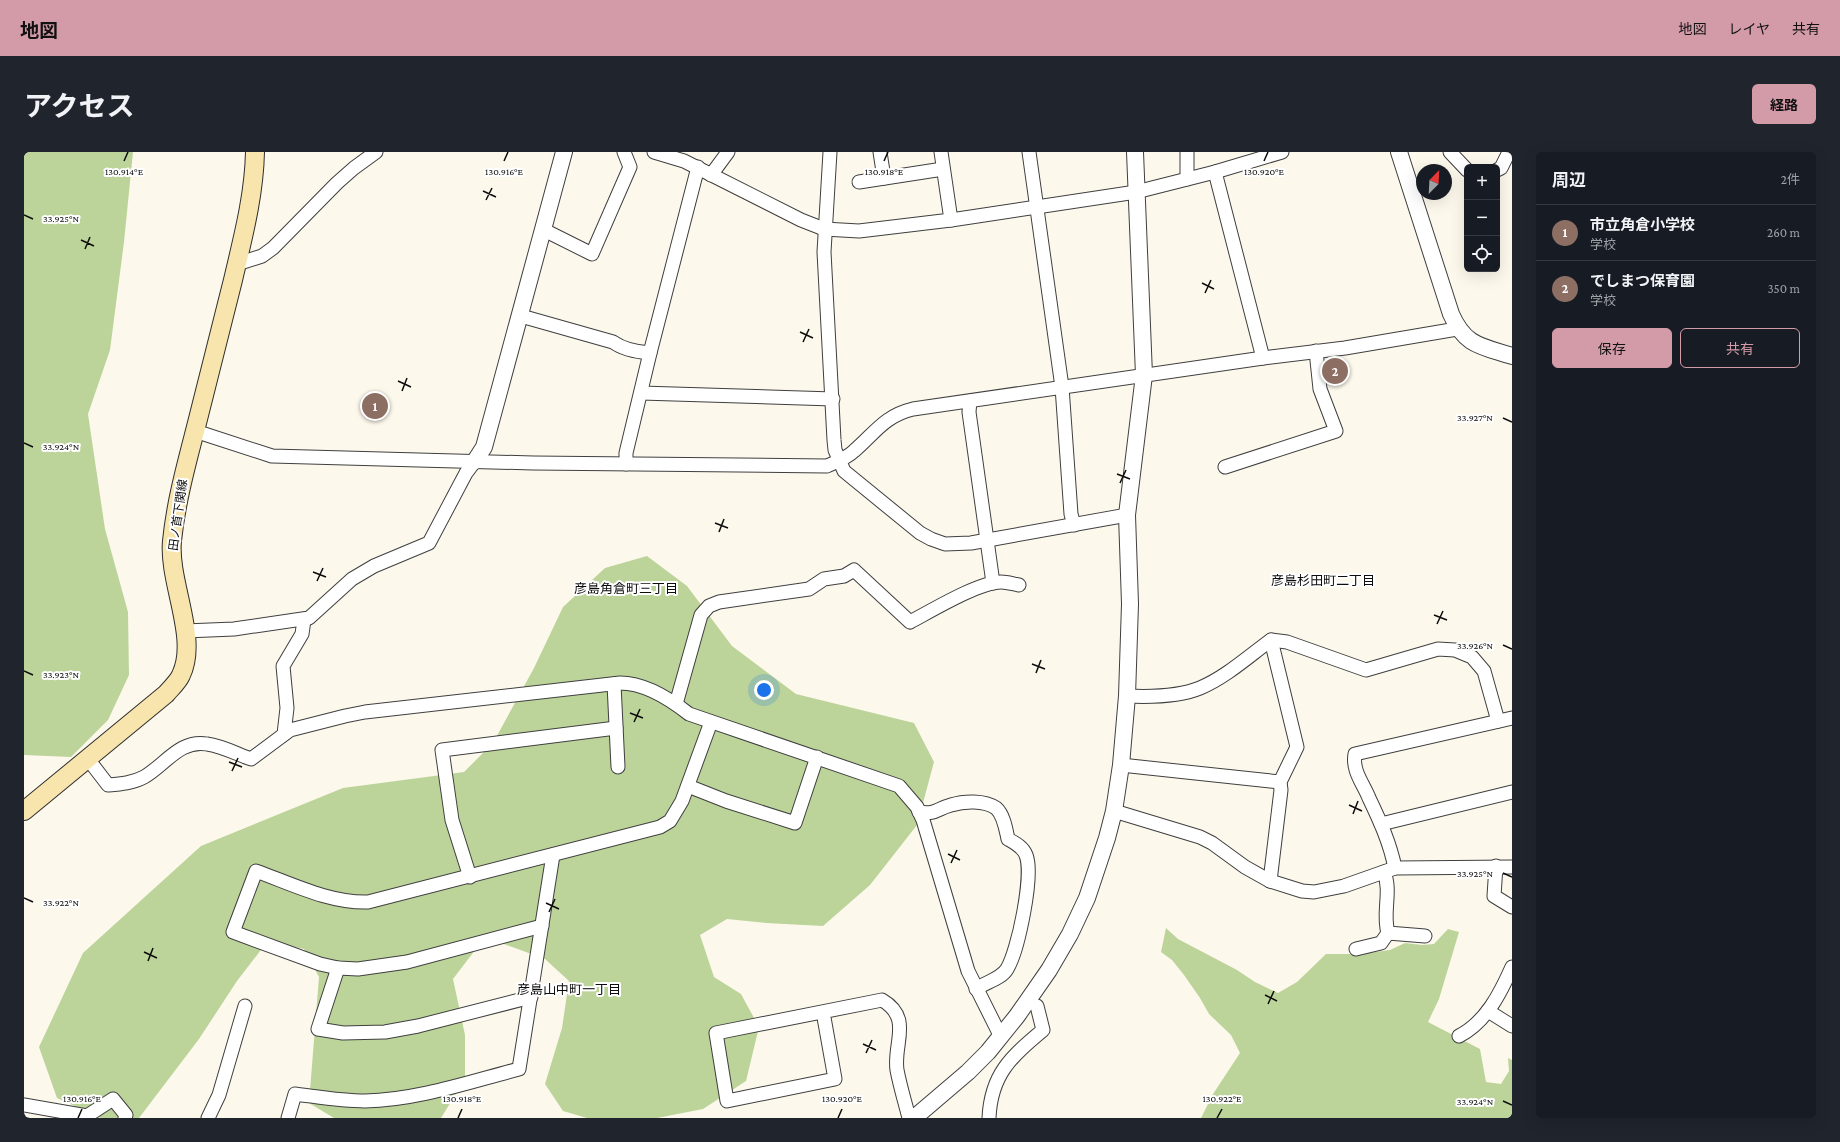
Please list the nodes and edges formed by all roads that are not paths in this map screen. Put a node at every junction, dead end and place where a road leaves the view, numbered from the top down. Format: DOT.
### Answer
graph roads {
  1 [pos="255,152"];
  2 [pos="564,152"];
  3 [pos="624,152"];
  4 [pos="654,152"];
  5 [pos="728,152"];
  6 [pos="830,152"];
  7 [pos="880,152"];
  8 [pos="941,152"];
  9 [pos="1029,152"];
  10 [pos="1135,152"];
  11 [pos="1186,152"];
  12 [pos="1282,152"];
  13 [pos="1399,152"];
  14 [pos="1450,152"];
  15 [pos="1509,152"];
  16 [pos="373,153"];
  17 [pos="698,167"];
  18 [pos="1464,167"];
  19 [pos="1500,168"];
  20 [pos="944,169"];
  21 [pos="1215,172"];
  22 [pos="711,175"];
  23 [pos="884,178"];
  24 [pos="1187,179"];
  25 [pos="859,182"];
  26 [pos="1136,192"];
  27 [pos="1037,207"];
  28 [pos="951,220"];
  29 [pos="824,229"];
  30 [pos="544,230"];
  31 [pos="237,264"];
  32 [pos="520,316"];
  33 [pos="1457,329"];
  34 [pos="1316,352"];
  35 [pos="650,353"];
  36 [pos="1512,356"];
  37 [pos="1263,358"];
  38 [pos="1144,375"];
  39 [pos="1062,387"];
  40 [pos="641,394"];
  41 [pos="833,399"];
  42 [pos="970,401"];
  43 [pos="195,431"];
  44 [pos="839,460"];
  45 [pos="475,461"];
  46 [pos="626,464"];
  47 [pos="1225,467"];
  48 [pos="1127,515"];
  49 [pos="1074,525"];
  50 [pos="988,541"];
  51 [pos="993,583"];
  52 [pos="1019,585"];
  53 [pos="304,620"];
  54 [pos="186,631"];
  55 [pos="1271,640"];
  56 [pos="614,684"];
  57 [pos="1127,696"];
  58 [pos="676,704"];
  59 [pos="1512,718"];
  60 [pos="1498,721"];
  61 [pos="711,722"];
  62 [pos="616,728"];
  63 [pos="284,734"];
  64 [pos="817,757"];
  65 [pos="88,759"];
  66 [pos="1121,766"];
  67 [pos="618,767"];
  68 [pos="1280,782"];
  69 [pos="688,786"];
  70 [pos="1512,792"];
  71 [pos="24,811"];
  72 [pos="1114,811"];
  73 [pos="919,812"];
  74 [pos="1381,824"];
  75 [pos="553,855"];
  76 [pos="1496,866"];
  77 [pos="1512,867"];
  78 [pos="1390,870"];
  79 [pos="470,877"];
  80 [pos="1270,881"];
  81 [pos="1512,907"];
  82 [pos="542,926"];
  83 [pos="1388,933"];
  84 [pos="1425,936"];
  85 [pos="1356,949"];
  86 [pos="1512,967"];
  87 [pos="338,968"];
  88 [pos="976,989"];
  89 [pos="531,997"];
  90 [pos="245,1006"];
  91 [pos="1037,1006"];
  92 [pos="1488,1011"];
  93 [pos="823,1012"];
  94 [pos="1512,1026"];
  95 [pos="1459,1036"];
  96 [pos="1001,1037"];
  97 [pos="24,1105"];
  98 [pos="125,1118"];
  99 [pos="208,1118"];
  100 [pos="288,1118"];
  101 [pos="909,1118"];
  102 [pos="914,1118"];
  103 [pos="989,1118"];
  1 -- 31 [label="main road, 田ノ首下関線"];
  2 -- 30 [label="street"];
  3 -- 30 [label="street"];
  4 -- 17 [label="street"];
  5 -- 22 [label="street"];
  6 -- 29 [label="street"];
  7 -- 23 [label="street"];
  8 -- 20 [label="street"];
  9 -- 27 [label="street"];
  10 -- 26 [label="street"];
  11 -- 24 [label="street"];
  12 -- 21 [label="street"];
  13 -- 33 [label="street"];
  14 -- 18 [label="street"];
  15 -- 19 [label="street"];
  16 -- 31 [label="street"];
  17 -- 22 [label="street"];
  17 -- 35 [label="street"];
  20 -- 23 [label="street"];
  20 -- 28 [label="street"];
  21 -- 24 [label="street"];
  21 -- 37 [label="street"];
  22 -- 29 [label="street"];
  23 -- 25 [label="street"];
  24 -- 26 [label="street"];
  26 -- 27 [label="street"];
  26 -- 38 [label="street"];
  27 -- 28 [label="street"];
  27 -- 39 [label="street"];
  28 -- 29 [label="street"];
  29 -- 41 [label="street"];
  30 -- 32 [label="street"];
  31 -- 43 [label="main road, 田ノ首下関線"];
  32 -- 35 [label="street"];
  32 -- 45 [label="street"];
  33 -- 34 [label="street"];
  33 -- 36 [label="street"];
  34 -- 37 [label="street"];
  34 -- 47 [label="street"];
  35 -- 40 [label="street"];
  37 -- 38 [label="street"];
  38 -- 39 [label="street"];
  38 -- 48 [label="street"];
  39 -- 42 [label="street"];
  39 -- 49 [label="street"];
  40 -- 41 [label="street"];
  40 -- 46 [label="street"];
  41 -- 44 [label="street"];
  42 -- 44 [label="street"];
  42 -- 50 [label="street"];
  43 -- 45 [label="street"];
  43 -- 54 [label="main road, 田ノ首下関線"];
  44 -- 46 [label="street"];
  44 -- 50 [label="street"];
  45 -- 46 [label="street"];
  45 -- 53 [label="street"];
  48 -- 49 [label="street"];
  48 -- 57 [label="street"];
  49 -- 50 [label="street"];
  50 -- 51 [label="street"];
  51 -- 52 [label="street"];
  51 -- 58 [label="street"];
  53 -- 54 [label="street"];
  53 -- 63 [label="street"];
  54 -- 65 [label="main road, 田ノ首下関線"];
  55 -- 57 [label="street"];
  55 -- 60 [label="street"];
  55 -- 68 [label="street"];
  56 -- 58 [label="street"];
  56 -- 62 [label="street"];
  56 -- 63 [label="street"];
  57 -- 66 [label="street"];
  58 -- 61 [label="street"];
  59 -- 60 [label="street"];
  60 -- 74 [label="street"];
  61 -- 64 [label="street"];
  61 -- 69 [label="street"];
  62 -- 67 [label="street"];
  62 -- 79 [label="street"];
  63 -- 65 [label="street"];
  64 -- 69 [label="street"];
  64 -- 73 [label="street"];
  65 -- 71 [label="main road, 田ノ首下関線"];
  66 -- 68 [label="street"];
  66 -- 72 [label="street"];
  68 -- 80 [label="street"];
  69 -- 75 [label="street"];
  70 -- 74 [label="street"];
  72 -- 80 [label="street"];
  72 -- 96 [label="street"];
  73 -- 88 [label="street"];
  73 -- 88 [label="street"];
  74 -- 78 [label="street"];
  75 -- 79 [label="street"];
  75 -- 82 [label="street"];
  76 -- 77 [label="street"];
  76 -- 78 [label="street"];
  76 -- 81 [label="street"];
  78 -- 80 [label="street"];
  78 -- 83 [label="street"];
  79 -- 87 [label="street"];
  82 -- 87 [label="street"];
  82 -- 89 [label="street"];
  83 -- 84 [label="street"];
  83 -- 85 [label="street"];
  86 -- 92 [label="street"];
  87 -- 89 [label="street"];
  88 -- 96 [label="street"];
  89 -- 100 [label="street"];
  90 -- 99 [label="street"];
  91 -- 103 [label="street"];
  92 -- 94 [label="street"];
  92 -- 95 [label="street"];
  93 -- 93 [label="street"];
  93 -- 101 [label="street"];
  96 -- 102 [label="street"];
  97 -- 98 [label="street"];
}
